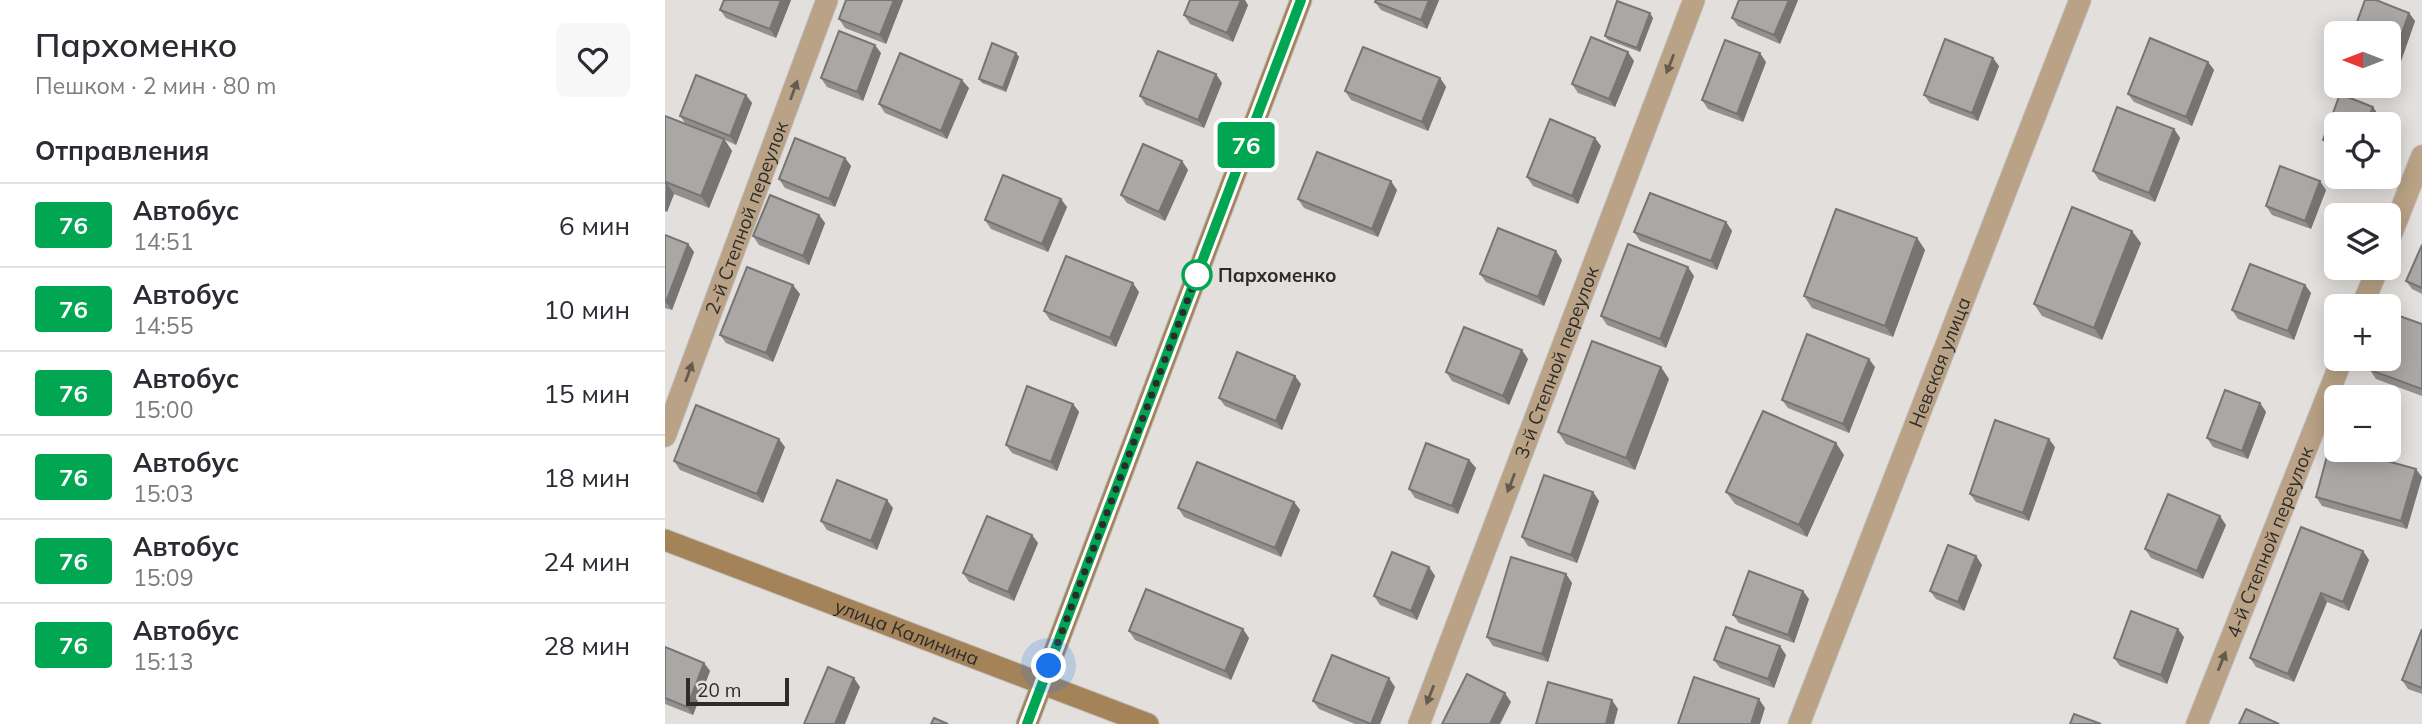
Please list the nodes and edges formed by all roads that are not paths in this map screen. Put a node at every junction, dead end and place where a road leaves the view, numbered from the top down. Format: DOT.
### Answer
graph roads {
  1 [pos="827,0"];
  2 [pos="1301,0"];
  3 [pos="1694,0"];
  4 [pos="2080,0"];
  5 [pos="2422,156"];
  6 [pos="2401,209"];
  7 [pos="2337,371"];
  8 [pos="665,436"];
  9 [pos="665,540"];
  10 [pos="1042,684"];
  11 [pos="1027,724"];
  12 [pos="1148,724"];
  13 [pos="1419,724"];
  14 [pos="1799,724"];
  15 [pos="2197,724"];
  8 -- 1 [label="street, 2-й Степной переулок, one-way"];
  2 -- 10 [label="street"];
  3 -- 13 [label="street, 3-й Степной переулок, one-way"];
  4 -- 14 [label="street, Невская улица"];
  5 -- 6 [label="street"];
  15 -- 7 [label="street, 4-й Степной переулок, one-way"];
  9 -- 10 [label="street, улица Калинина"];
  10 -- 11 [label="street"];
  10 -- 12 [label="street, улица Калинина"];
}
